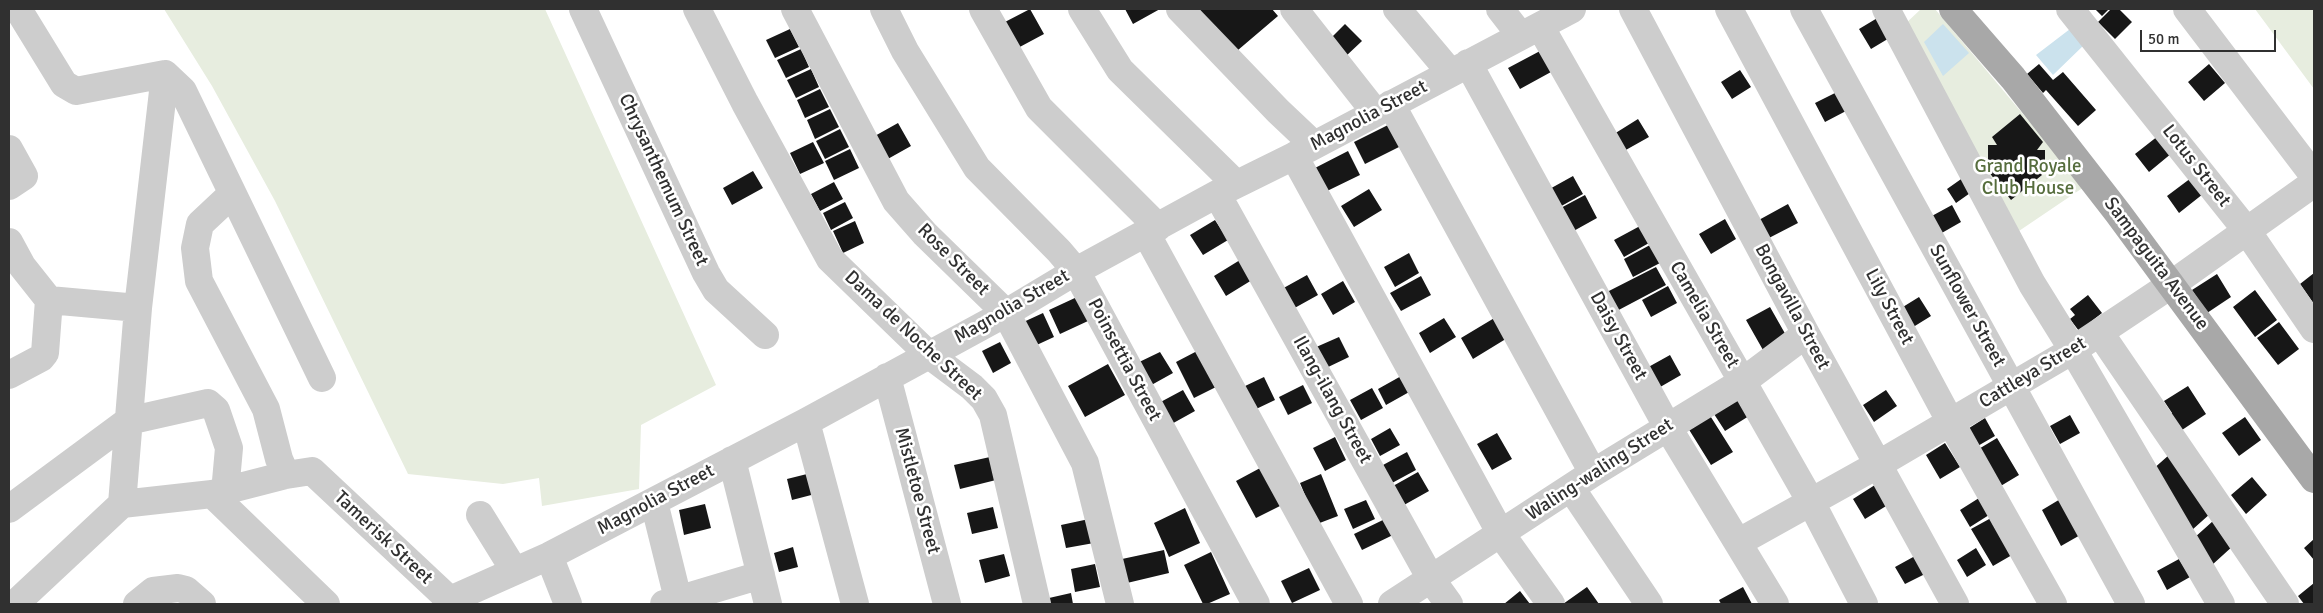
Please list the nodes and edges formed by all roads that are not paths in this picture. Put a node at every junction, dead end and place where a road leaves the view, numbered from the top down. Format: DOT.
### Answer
graph roads {
  1 [pos="18,9"];
  2 [pos="583,9"];
  3 [pos="697,9"];
  4 [pos="795,9"];
  5 [pos="884,9"];
  6 [pos="983,9"];
  7 [pos="1082,9"];
  8 [pos="1180,9"];
  9 [pos="1294,9"];
  10 [pos="1397,9"];
  11 [pos="1500,9"];
  12 [pos="1572,9"];
  13 [pos="1633,9"];
  14 [pos="1728,9"];
  15 [pos="1804,9"];
  16 [pos="1886,9"];
  17 [pos="1954,9"];
  18 [pos="2070,9"];
  19 [pos="2187,9"];
  20 [pos="1530,31"];
  21 [pos="1459,67"];
  22 [pos="165,74"];
  23 [pos="1383,108"];
  24 [pos="9,149"];
  25 [pos="1304,150"];
  26 [pos="2314,176"];
  27 [pos="2314,183"];
  28 [pos="9,186"];
  29 [pos="1227,189"];
  30 [pos="232,194"];
  31 [pos="1152,230"];
  32 [pos="2247,231"];
  33 [pos="9,242"];
  34 [pos="15,270"];
  35 [pos="1076,271"];
  36 [pos="2172,284"];
  37 [pos="49,300"];
  38 [pos="138,308"];
  39 [pos="1006,313"];
  40 [pos="2314,329"];
  41 [pos="2100,333"];
  42 [pos="1806,334"];
  43 [pos="765,335"];
  44 [pos="2073,350"];
  45 [pos="928,354"];
  46 [pos="9,375"];
  47 [pos="887,377"];
  48 [pos="322,378"];
  49 [pos="1742,382"];
  50 [pos="2011,386"];
  51 [pos="128,421"];
  52 [pos="1950,421"];
  53 [pos="806,422"];
  54 [pos="1667,426"];
  55 [pos="732,460"];
  56 [pos="1879,464"];
  57 [pos="300,473"];
  58 [pos="1593,473"];
  59 [pos="2314,479"];
  60 [pos="1571,488"];
  61 [pos="219,493"];
  62 [pos="654,502"];
  63 [pos="1811,502"];
  64 [pos="122,504"];
  65 [pos="9,509"];
  66 [pos="480,515"];
  67 [pos="1501,534"];
  68 [pos="1739,542"];
  69 [pos="549,556"];
  70 [pos="514,570"];
  71 [pos="761,575"];
  72 [pos="1431,579"];
  73 [pos="671,602"];
  74 [pos="450,603"];
  75 [pos="14,604"];
  76 [pos="137,604"];
  77 [pos="202,604"];
  78 [pos="326,604"];
  79 [pos="568,604"];
  80 [pos="768,604"];
  81 [pos="855,604"];
  82 [pos="947,604"];
  83 [pos="1037,604"];
  84 [pos="1120,604"];
  85 [pos="1256,604"];
  86 [pos="1349,604"];
  87 [pos="1392,604"];
  88 [pos="1449,604"];
  89 [pos="1551,604"];
  90 [pos="1649,604"];
  91 [pos="1775,604"];
  92 [pos="1864,604"];
  93 [pos="1955,604"];
  94 [pos="2053,604"];
  95 [pos="2131,604"];
  96 [pos="2221,604"];
  97 [pos="2284,604"];
  1 -- 22 [label="street"];
  2 -- 43 [label="street, Chrysanthemum Street"];
  3 -- 45 [label="street, Dama de Noche Street"];
  4 -- 39 [label="street, Rose Street"];
  5 -- 35 [label="street, Poinsettia Street"];
  6 -- 31 [label="street"];
  7 -- 29 [label="street, Ilang-ilang Street"];
  8 -- 25 [label="street"];
  9 -- 23 [label="street"];
  10 -- 21 [label="street, Daisy Street"];
  11 -- 20 [label="street, Camelia Street"];
  12 -- 20 [label="street, Magnolia Street"];
  13 -- 42 [label="street, Bongavilla Street"];
  14 -- 52 [label="street, Lily Street"];
  15 -- 50 [label="street, Sunflower Street"];
  16 -- 44 [label="street"];
  17 -- 36 [label="main road, Sampaguita Avenue"];
  18 -- 32 [label="street, Lotus Street"];
  19 -- 26 [label="street"];
  20 -- 21 [label="street, Magnolia Street"];
  20 -- 49 [label="street, Camelia Street"];
  21 -- 23 [label="street, Magnolia Street"];
  21 -- 54 [label="street, Daisy Street"];
  22 -- 30 [label="street"];
  22 -- 38 [label="street"];
  23 -- 25 [label="street, Magnolia Street"];
  23 -- 58 [label="street"];
  24 -- 28 [label="street"];
  25 -- 29 [label="street, Magnolia Street"];
  25 -- 67 [label="street"];
  27 -- 32 [label="street, Cattleya Street"];
  29 -- 31 [label="street, Magnolia Street"];
  29 -- 72 [label="street, Ilang-ilang Street"];
  30 -- 48 [label="street"];
  30 -- 57 [label="street"];
  31 -- 35 [label="street, Magnolia Street"];
  31 -- 86 [label="street"];
  32 -- 36 [label="street, Cattleya Street"];
  32 -- 40 [label="street, Lotus Street"];
  33 -- 34 [label="street"];
  34 -- 37 [label="street"];
  35 -- 39 [label="street, Magnolia Street"];
  35 -- 85 [label="street, Poinsettia Street"];
  36 -- 41 [label="street, Cattleya Street"];
  36 -- 59 [label="main road, Sampaguita Avenue"];
  37 -- 38 [label="street"];
  37 -- 46 [label="street"];
  38 -- 51 [label="street"];
  39 -- 45 [label="street, Magnolia Street"];
  39 -- 84 [label="street, Rose Street"];
  41 -- 44 [label="street, Cattleya Street"];
  41 -- 97 [label="street"];
  42 -- 49 [label="street, Waling-waling Street"];
  42 -- 56 [label="street, Bongavilla Street"];
  44 -- 50 [label="street, Cattleya Street"];
  44 -- 96 [label="street"];
  45 -- 47 [label="street, Magnolia Street"];
  45 -- 83 [label="street, Dama de Noche Street"];
  47 -- 53 [label="street, Magnolia Street"];
  47 -- 82 [label="street, Mistletoe Street"];
  49 -- 54 [label="street, Waling-waling Street"];
  49 -- 63 [label="street, Camelia Street"];
  50 -- 52 [label="street, Cattleya Street"];
  50 -- 95 [label="street, Sunflower Street"];
  51 -- 61 [label="street"];
  51 -- 64 [label="street"];
  51 -- 65 [label="street"];
  52 -- 56 [label="street, Cattleya Street"];
  52 -- 94 [label="street, Lily Street"];
  53 -- 55 [label="street, Magnolia Street"];
  53 -- 81 [label="street"];
  54 -- 58 [label="street, Waling-waling Street"];
  54 -- 68 [label="street, Daisy Street"];
  55 -- 62 [label="street, Magnolia Street"];
  55 -- 71 [label="street"];
  56 -- 63 [label="street, Cattleya Street"];
  56 -- 93 [label="street, Bongavilla Street"];
  57 -- 61 [label="street"];
  57 -- 74 [label="street, Tamerisk Street"];
  58 -- 60 [label="street, Waling-waling Street"];
  60 -- 67 [label="street, Waling-waling Street"];
  60 -- 90 [label="street"];
  61 -- 64 [label="street"];
  61 -- 78 [label="street"];
  62 -- 69 [label="street, Magnolia Street"];
  62 -- 73 [label="street"];
  63 -- 68 [label="street, Cattleya Street"];
  63 -- 92 [label="street, Camelia Street"];
  64 -- 75 [label="street"];
  66 -- 70 [label="street"];
  67 -- 72 [label="street, Waling-waling Street"];
  67 -- 89 [label="street"];
  68 -- 91 [label="street, Daisy Street"];
  69 -- 70 [label="street, Magnolia Street"];
  69 -- 79 [label="street"];
  70 -- 74 [label="street, Magnolia Street"];
  71 -- 73 [label="street"];
  71 -- 80 [label="street"];
  72 -- 87 [label="street, Waling-waling Street"];
  72 -- 88 [label="street, Ilang-ilang Street"];
  76 -- 77 [label="street"];
}
